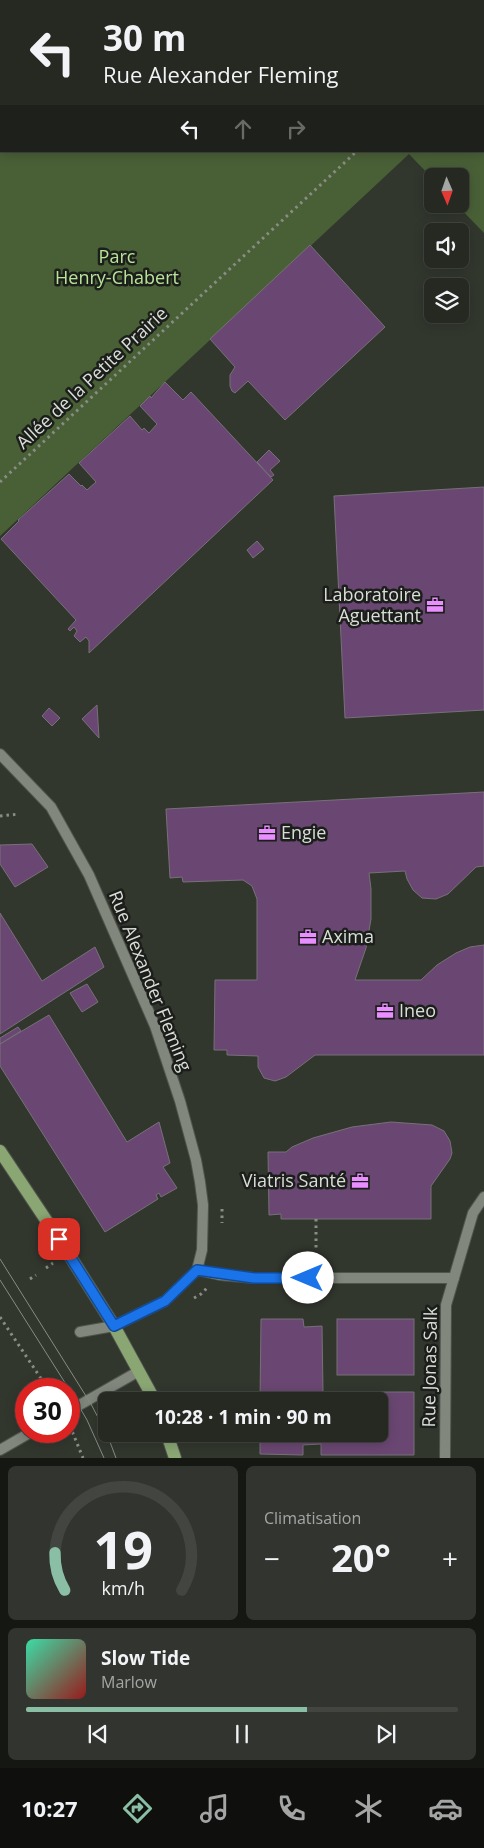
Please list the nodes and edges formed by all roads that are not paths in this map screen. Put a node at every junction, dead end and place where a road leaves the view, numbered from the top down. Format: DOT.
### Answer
graph roads {
  1 [pos="0,754"];
  2 [pos="0,1151"];
  3 [pos="484,1197"];
  4 [pos="197,1270"];
  5 [pos="454,1278"];
  6 [pos="114,1326"];
  7 [pos="80,1332"];
  8 [pos="139,1371"];
  9 [pos="150,1392"];
  10 [pos="80,1405"];
  11 [pos="15,1441"];
  12 [pos="170,1442"];
  13 [pos="0,1450"];
  14 [pos="175,1458"];
  15 [pos="445,1458"];
  1 -- 4 [label="street, Rue Alexander Fleming"];
  2 -- 6 [label="main road"];
  3 -- 5 [label="street, Rue Jonas Salk"];
  4 -- 5 [label="street"];
  4 -- 6 [label="street"];
  5 -- 15 [label="street, Rue Jonas Salk"];
  6 -- 7 [label="street"];
  6 -- 8 [label="main road"];
  8 -- 9 [label="main road"];
  8 -- 10 [label="street"];
  11 -- 13 [label="street"];
  12 -- 14 [label="main road"];
}
